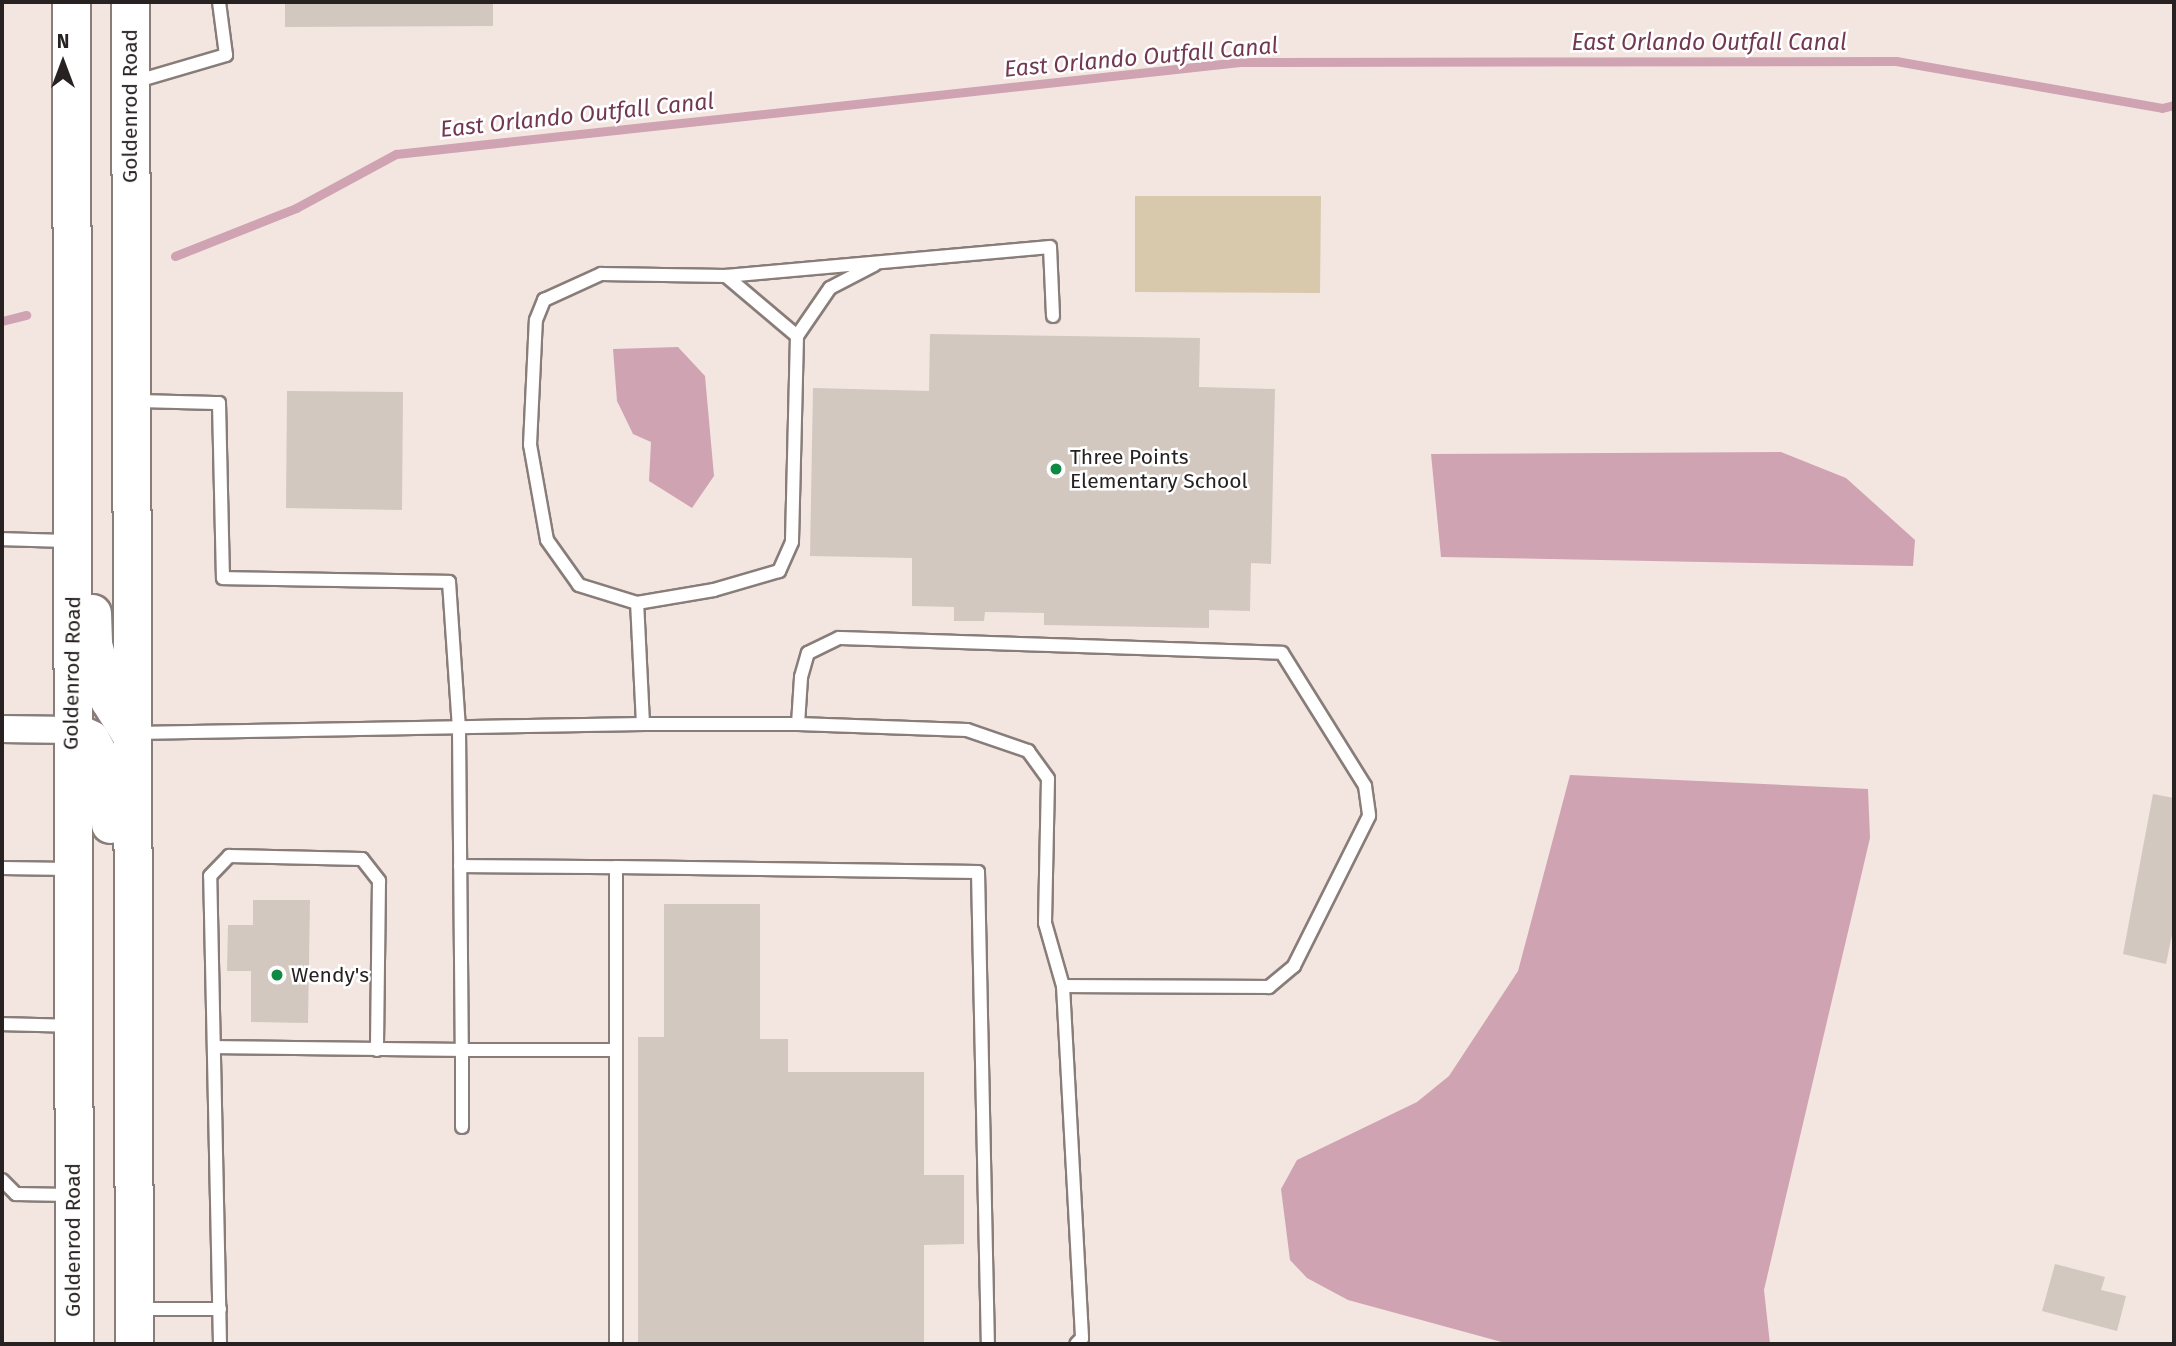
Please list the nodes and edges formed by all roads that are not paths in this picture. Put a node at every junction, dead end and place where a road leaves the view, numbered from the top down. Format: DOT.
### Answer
graph roads {
  1 [pos="71,2"];
  2 [pos="130,2"];
  3 [pos="219,2"];
  4 [pos="130,83"];
  5 [pos="879,262"];
  6 [pos="726,276"];
  7 [pos="1053,316"];
  8 [pos="797,336"];
  9 [pos="131,401"];
  10 [pos="75,458"];
  11 [pos="2,539"];
  12 [pos="73,541"];
  13 [pos="637,603"];
  14 [pos="643,724"];
  15 [pos="798,724"];
  16 [pos="2,729"];
  17 [pos="459,729"];
  18 [pos="71,730"];
  19 [pos="132,733"];
  20 [pos="460,866"];
  21 [pos="616,867"];
  22 [pos="2,868"];
  23 [pos="72,869"];
  24 [pos="1063,986"];
  25 [pos="2,1024"];
  26 [pos="72,1026"];
  27 [pos="133,1028"];
  28 [pos="214,1042"];
  29 [pos="377,1050"];
  30 [pos="462,1050"];
  31 [pos="616,1050"];
  32 [pos="462,1127"];
  33 [pos="2,1180"];
  34 [pos="73,1195"];
  35 [pos="134,1308"];
  36 [pos="220,1308"];
  37 [pos="74,1344"];
  38 [pos="134,1344"];
  39 [pos="220,1344"];
  40 [pos="616,1344"];
  41 [pos="988,1344"];
  42 [pos="1076,1344"];
  1 -- 10 [label="main road, Goldenrod Road"];
  2 -- 4 [label="main road, Goldenrod Road"];
  3 -- 4 [label="lane"];
  4 -- 9 [label="main road, Goldenrod Road"];
  5 -- 6 [label="lane"];
  5 -- 7 [label="lane"];
  5 -- 8 [label="lane"];
  6 -- 8 [label="lane"];
  6 -- 13 [label="lane"];
  8 -- 13 [label="lane"];
  9 -- 17 [label="lane"];
  9 -- 19 [label="main road, Goldenrod Road"];
  10 -- 12 [label="main road, Goldenrod Road"];
  10 -- 19 [label="main road"];
  11 -- 12 [label="lane"];
  12 -- 18 [label="main road, Goldenrod Road"];
  13 -- 14 [label="lane"];
  14 -- 15 [label="lane"];
  14 -- 17 [label="lane"];
  15 -- 24 [label="lane"];
  15 -- 24 [label="lane"];
  16 -- 18 [label="street"];
  17 -- 19 [label="lane"];
  17 -- 20 [label="lane"];
  18 -- 23 [label="main road, Goldenrod Road"];
  18 -- 27 [label="main road"];
  19 -- 27 [label="main road, Goldenrod Road"];
  20 -- 21 [label="lane"];
  20 -- 30 [label="lane"];
  21 -- 31 [label="lane"];
  21 -- 41 [label="lane"];
  22 -- 23 [label="lane"];
  23 -- 26 [label="main road, Goldenrod Road"];
  24 -- 42 [label="lane"];
  25 -- 26 [label="lane"];
  26 -- 34 [label="main road, Goldenrod Road"];
  27 -- 35 [label="main road, Goldenrod Road"];
  28 -- 29 [label="lane"];
  28 -- 29 [label="lane"];
  28 -- 36 [label="lane"];
  29 -- 30 [label="lane"];
  30 -- 31 [label="lane"];
  30 -- 32 [label="lane"];
  31 -- 40 [label="lane"];
  33 -- 34 [label="lane"];
  34 -- 37 [label="main road, Goldenrod Road"];
  35 -- 36 [label="lane"];
  35 -- 38 [label="main road, Goldenrod Road"];
  36 -- 39 [label="lane"];
}
